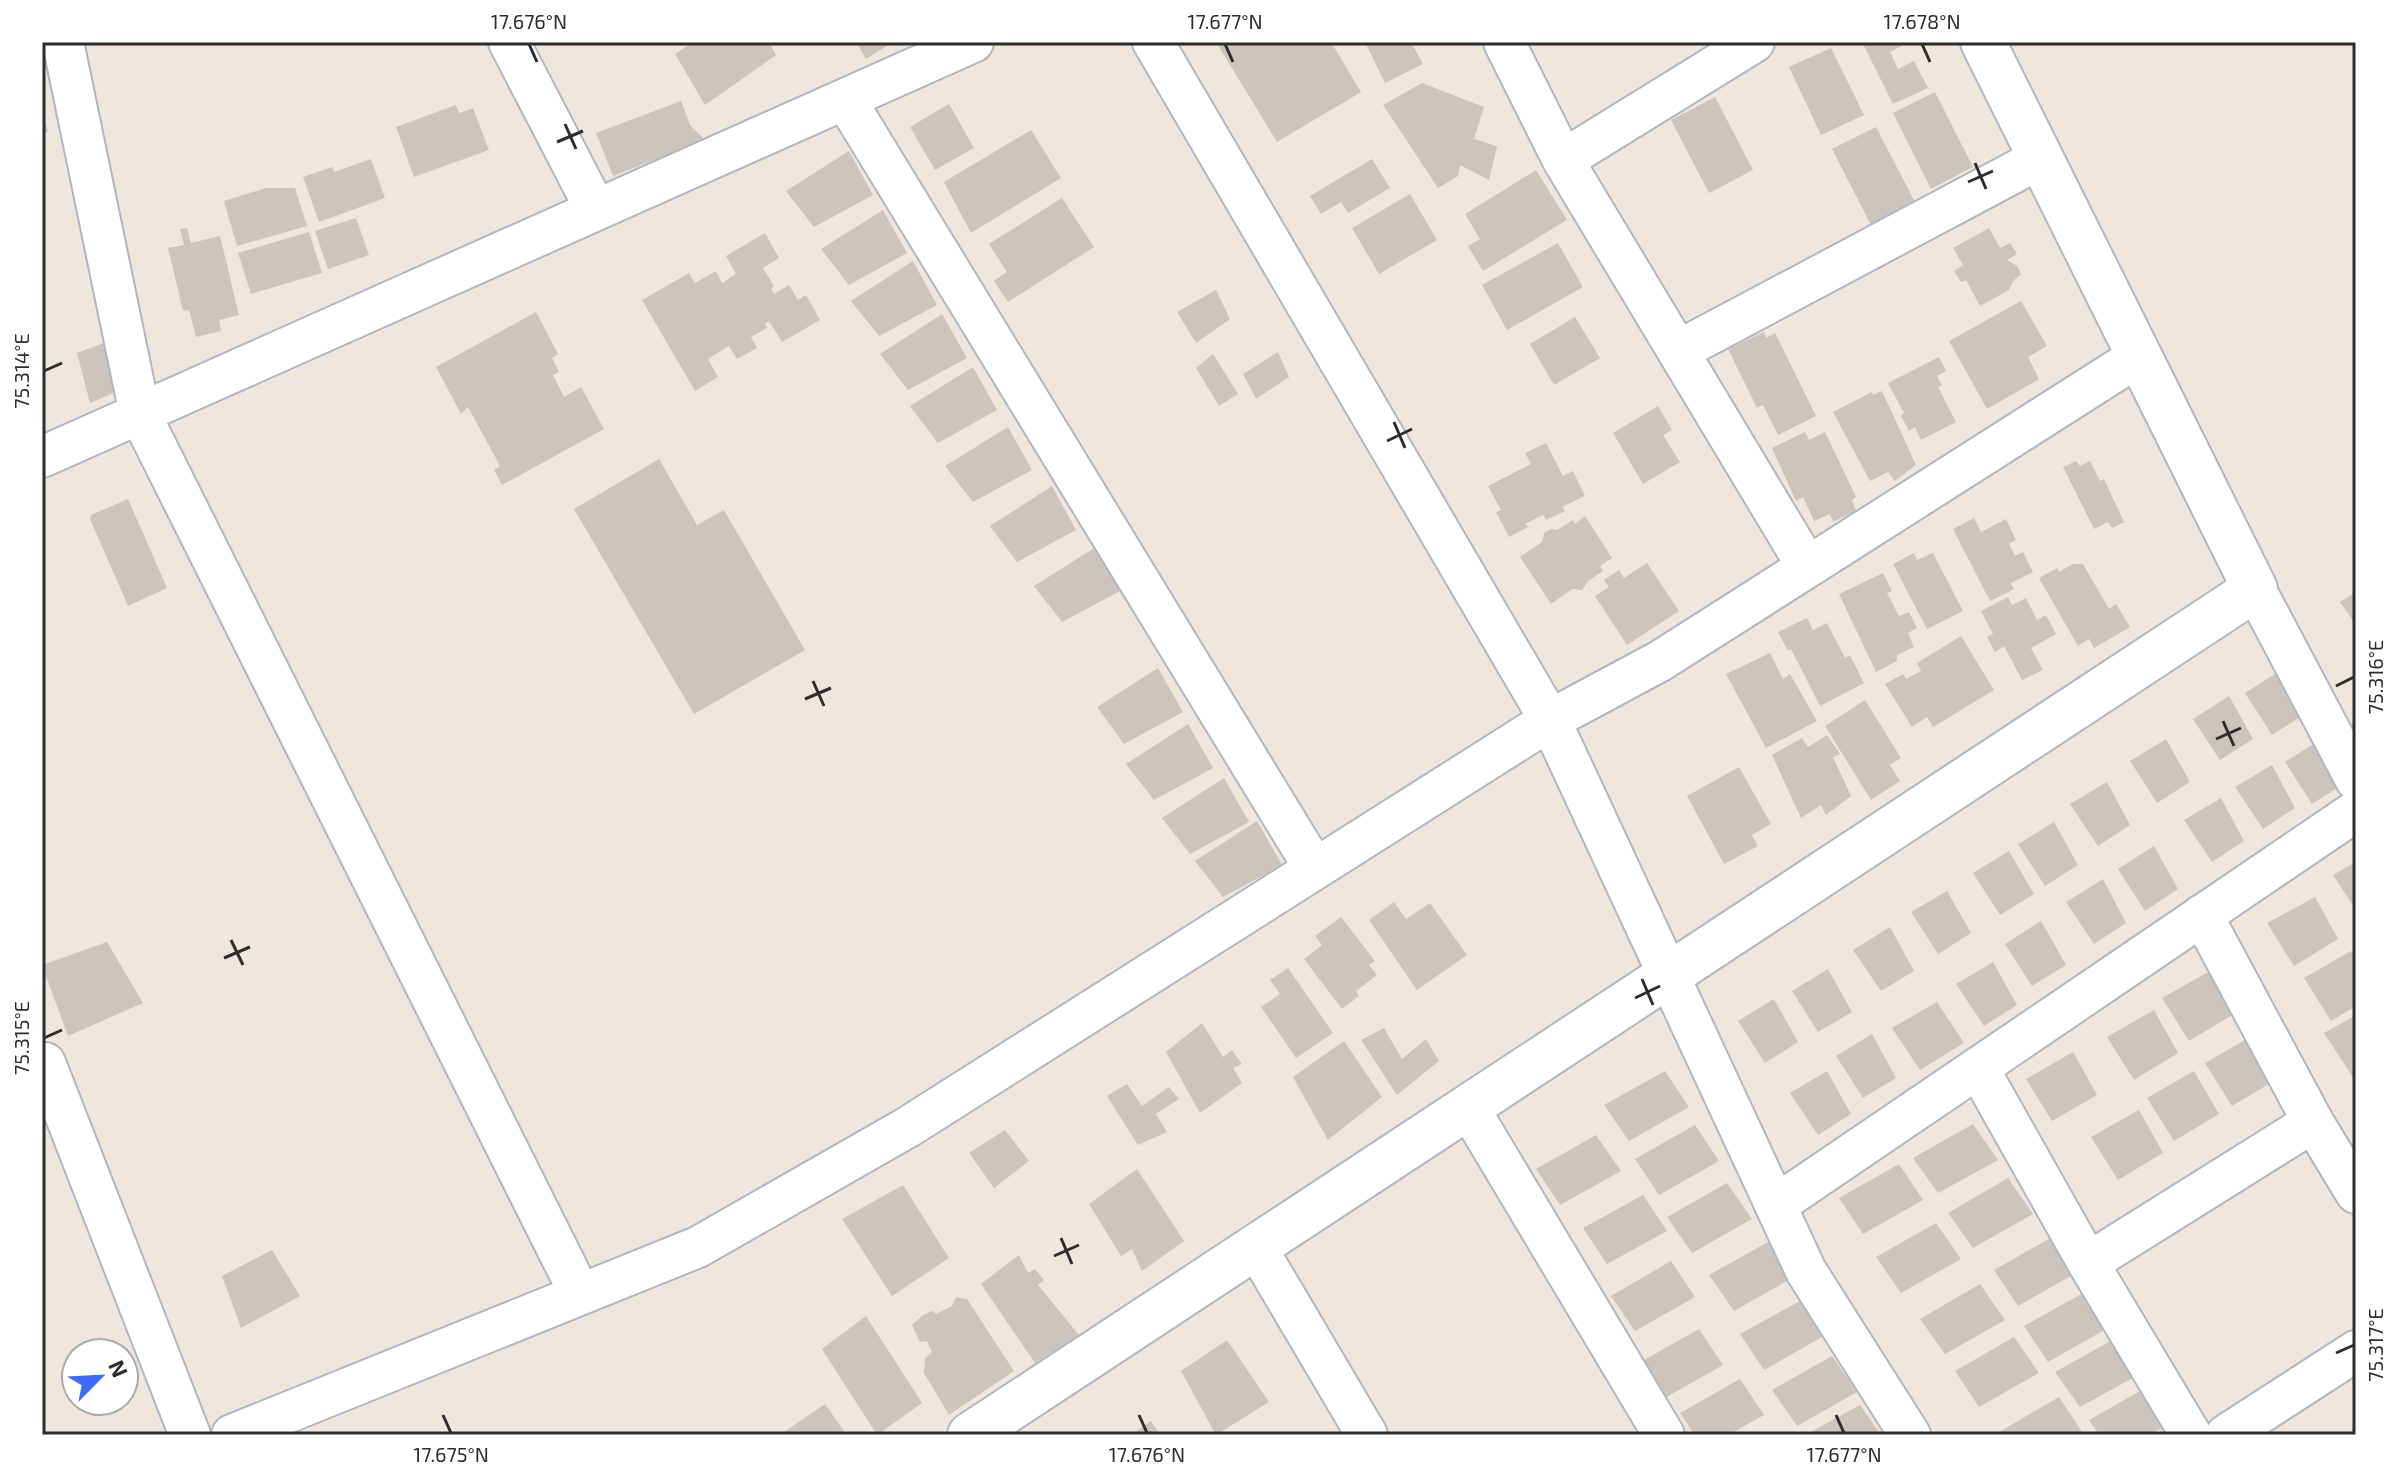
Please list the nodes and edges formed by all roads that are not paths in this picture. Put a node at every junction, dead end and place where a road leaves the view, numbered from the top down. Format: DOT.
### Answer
graph roads {
  1 [pos="63,42"];
  2 [pos="509,42"];
  3 [pos="973,42"];
  4 [pos="1153,42"];
  5 [pos="1504,42"];
  6 [pos="1754,42"];
  7 [pos="1983,42"];
  8 [pos="845,99"];
  9 [pos="2041,158"];
  10 [pos="1563,160"];
  11 [pos="596,210"];
  12 [pos="1678,351"];
  13 [pos="2139,356"];
  14 [pos="140,414"];
  15 [pos="42,457"];
  16 [pos="1807,566"];
  17 [pos="2255,589"];
  18 [pos="1550,720"];
  19 [pos="2356,780"];
  20 [pos="2356,811"];
  21 [pos="1315,869"];
  22 [pos="2202,915"];
  23 [pos="1670,974"];
  24 [pos="42,1064"];
  25 [pos="1978,1068"];
  26 [pos="1468,1107"];
  27 [pos="2313,1122"];
  28 [pos="2356,1193"];
  29 [pos="1776,1205"];
  30 [pos="1256,1247"];
  31 [pos="2088,1263"];
  32 [pos="580,1294"];
  33 [pos="2352,1361"];
  34 [pos="190,1435"];
  35 [pos="232,1435"];
  36 [pos="970,1435"];
  37 [pos="1367,1435"];
  38 [pos="1664,1435"];
  39 [pos="1910,1435"];
  40 [pos="2191,1435"];
  41 [pos="2226,1435"];
  1 -- 14 [label="street"];
  2 -- 11 [label="street"];
  3 -- 8 [label="street"];
  4 -- 18 [label="street"];
  5 -- 10 [label="street"];
  6 -- 10 [label="street"];
  7 -- 9 [label="street"];
  8 -- 11 [label="street"];
  8 -- 21 [label="street"];
  9 -- 12 [label="street"];
  9 -- 13 [label="street"];
  10 -- 12 [label="street"];
  11 -- 14 [label="street"];
  12 -- 16 [label="street"];
  13 -- 16 [label="street"];
  13 -- 17 [label="street"];
  14 -- 15 [label="street"];
  14 -- 32 [label="street"];
  16 -- 18 [label="street"];
  17 -- 19 [label="street"];
  17 -- 23 [label="street"];
  18 -- 21 [label="street"];
  18 -- 23 [label="street"];
  20 -- 22 [label="street"];
  21 -- 32 [label="street"];
  22 -- 25 [label="street"];
  22 -- 27 [label="street"];
  23 -- 26 [label="street"];
  23 -- 29 [label="street"];
  24 -- 34 [label="street"];
  25 -- 29 [label="street"];
  25 -- 31 [label="street"];
  26 -- 30 [label="street"];
  26 -- 38 [label="street"];
  27 -- 28 [label="street"];
  27 -- 31 [label="street"];
  29 -- 39 [label="street"];
  30 -- 36 [label="street"];
  30 -- 37 [label="street"];
  31 -- 40 [label="street"];
  32 -- 35 [label="street"];
  33 -- 41 [label="street"];
}
